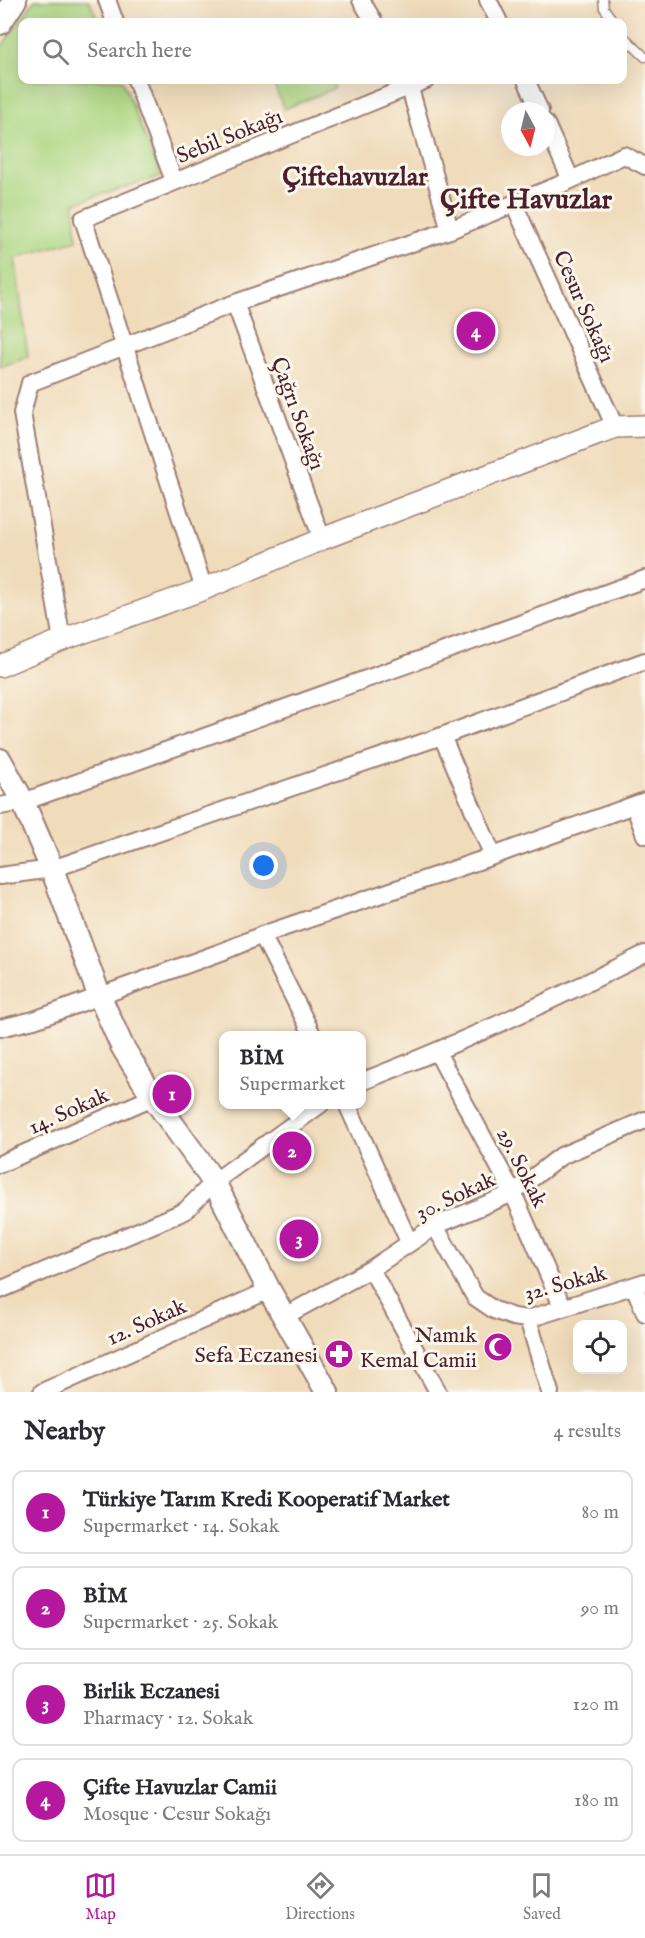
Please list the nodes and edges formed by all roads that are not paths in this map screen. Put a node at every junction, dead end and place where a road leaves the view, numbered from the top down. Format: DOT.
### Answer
graph roads {
  1 [pos="15,0"];
  2 [pos="107,0"];
  3 [pos="362,0"];
  4 [pos="488,0"];
  5 [pos="603,0"];
  6 [pos="114,18"];
  7 [pos="372,18"];
  8 [pos="497,18"];
  9 [pos="611,18"];
  10 [pos="0,23"];
  11 [pos="627,40"];
  12 [pos="645,57"];
  13 [pos="138,84"];
  14 [pos="408,84"];
  15 [pos="528,84"];
  16 [pos="536,102"];
  17 [pos="555,144"];
  18 [pos="645,166"];
  19 [pos="571,180"];
  20 [pos="174,181"];
  21 [pos="514,204"];
  22 [pos="450,230"];
  23 [pos="235,303"];
  24 [pos="125,346"];
  25 [pos="645,426"];
  26 [pos="615,427"];
  27 [pos="322,539"];
  28 [pos="645,579"];
  29 [pos="204,589"];
  30 [pos="62,640"];
  31 [pos="645,662"];
  32 [pos="0,666"];
  33 [pos="442,736"];
  34 [pos="0,760"];
  35 [pos="23,802"];
  36 [pos="639,803"];
  37 [pos="0,806"];
  38 [pos="645,835"];
  39 [pos="493,856"];
  40 [pos="52,868"];
  41 [pos="0,876"];
  42 [pos="262,935"];
  43 [pos="645,954"];
  44 [pos="99,996"];
  45 [pos="0,1028"];
  46 [pos="311,1031"];
  47 [pos="437,1052"];
  48 [pos="366,1080"];
  49 [pos="153,1097"];
  50 [pos="314,1109"];
  51 [pos="349,1109"];
  52 [pos="645,1120"];
  53 [pos="0,1164"];
  54 [pos="214,1182"];
  55 [pos="513,1193"];
  56 [pos="435,1226"];
  57 [pos="409,1242"];
  58 [pos="371,1269"];
  59 [pos="640,1284"];
  60 [pos="0,1290"];
  61 [pos="269,1290"];
  62 [pos="562,1306"];
  63 [pos="645,1313"];
  64 [pos="285,1316"];
  65 [pos="528,1318"];
  66 [pos="325,1391"];
  67 [pos="42,1392"];
  68 [pos="438,1392"];
  69 [pos="550,1392"];
  1 -- 10 [label="main road"];
  2 -- 6 [label="street"];
  3 -- 7 [label="street"];
  4 -- 8 [label="street"];
  5 -- 9 [label="lane"];
  11 -- 12 [label="lane"];
  13 -- 20 [label="street"];
  14 -- 20 [label="street, Sebil Sokağı"];
  14 -- 22 [label="street"];
  15 -- 16 [label="street"];
  17 -- 19 [label="street"];
  18 -- 19 [label="street"];
  19 -- 21 [label="street"];
  20 -- 24 [label="street, Sebil Sokağı"];
  21 -- 22 [label="street"];
  21 -- 26 [label="street, Cesur Sokağı"];
  22 -- 23 [label="street"];
  23 -- 24 [label="street"];
  23 -- 27 [label="street, Çağrı Sokağı"];
  24 -- 29 [label="street"];
  24 -- 30 [label="street"];
  25 -- 26 [label="street"];
  26 -- 27 [label="street"];
  27 -- 29 [label="street"];
  28 -- 35 [label="street"];
  29 -- 30 [label="street"];
  30 -- 32 [label="street"];
  31 -- 33 [label="street"];
  33 -- 39 [label="street"];
  33 -- 40 [label="street"];
  34 -- 35 [label="main road"];
  35 -- 37 [label="street"];
  35 -- 40 [label="main road"];
  36 -- 38 [label="street"];
  36 -- 39 [label="street"];
  39 -- 42 [label="street"];
  40 -- 41 [label="street"];
  40 -- 44 [label="main road"];
  42 -- 44 [label="street"];
  42 -- 46 [label="street"];
  43 -- 47 [label="street"];
  44 -- 45 [label="street"];
  44 -- 49 [label="main road"];
  47 -- 48 [label="street"];
  47 -- 55 [label="street, 29. Sokak"];
  49 -- 53 [label="street, 14. Sokak"];
  49 -- 54 [label="main road"];
  50 -- 54 [label="street"];
  51 -- 57 [label="street"];
  52 -- 55 [label="street, 30. Sokak"];
  54 -- 60 [label="street"];
  54 -- 61 [label="main road"];
  55 -- 56 [label="street, 30. Sokak"];
  55 -- 62 [label="street, 29. Sokak"];
  56 -- 57 [label="street, 30. Sokak"];
  56 -- 65 [label="street, 32. Sokak"];
  57 -- 58 [label="street, 30. Sokak"];
  58 -- 64 [label="street, 30. Sokak"];
  58 -- 68 [label="street"];
  59 -- 62 [label="street, 32. Sokak"];
  59 -- 63 [label="street"];
  61 -- 64 [label="main road"];
  61 -- 67 [label="street, 12. Sokak"];
  62 -- 65 [label="street, 32. Sokak"];
  64 -- 66 [label="main road"];
  65 -- 69 [label="street"];
}
